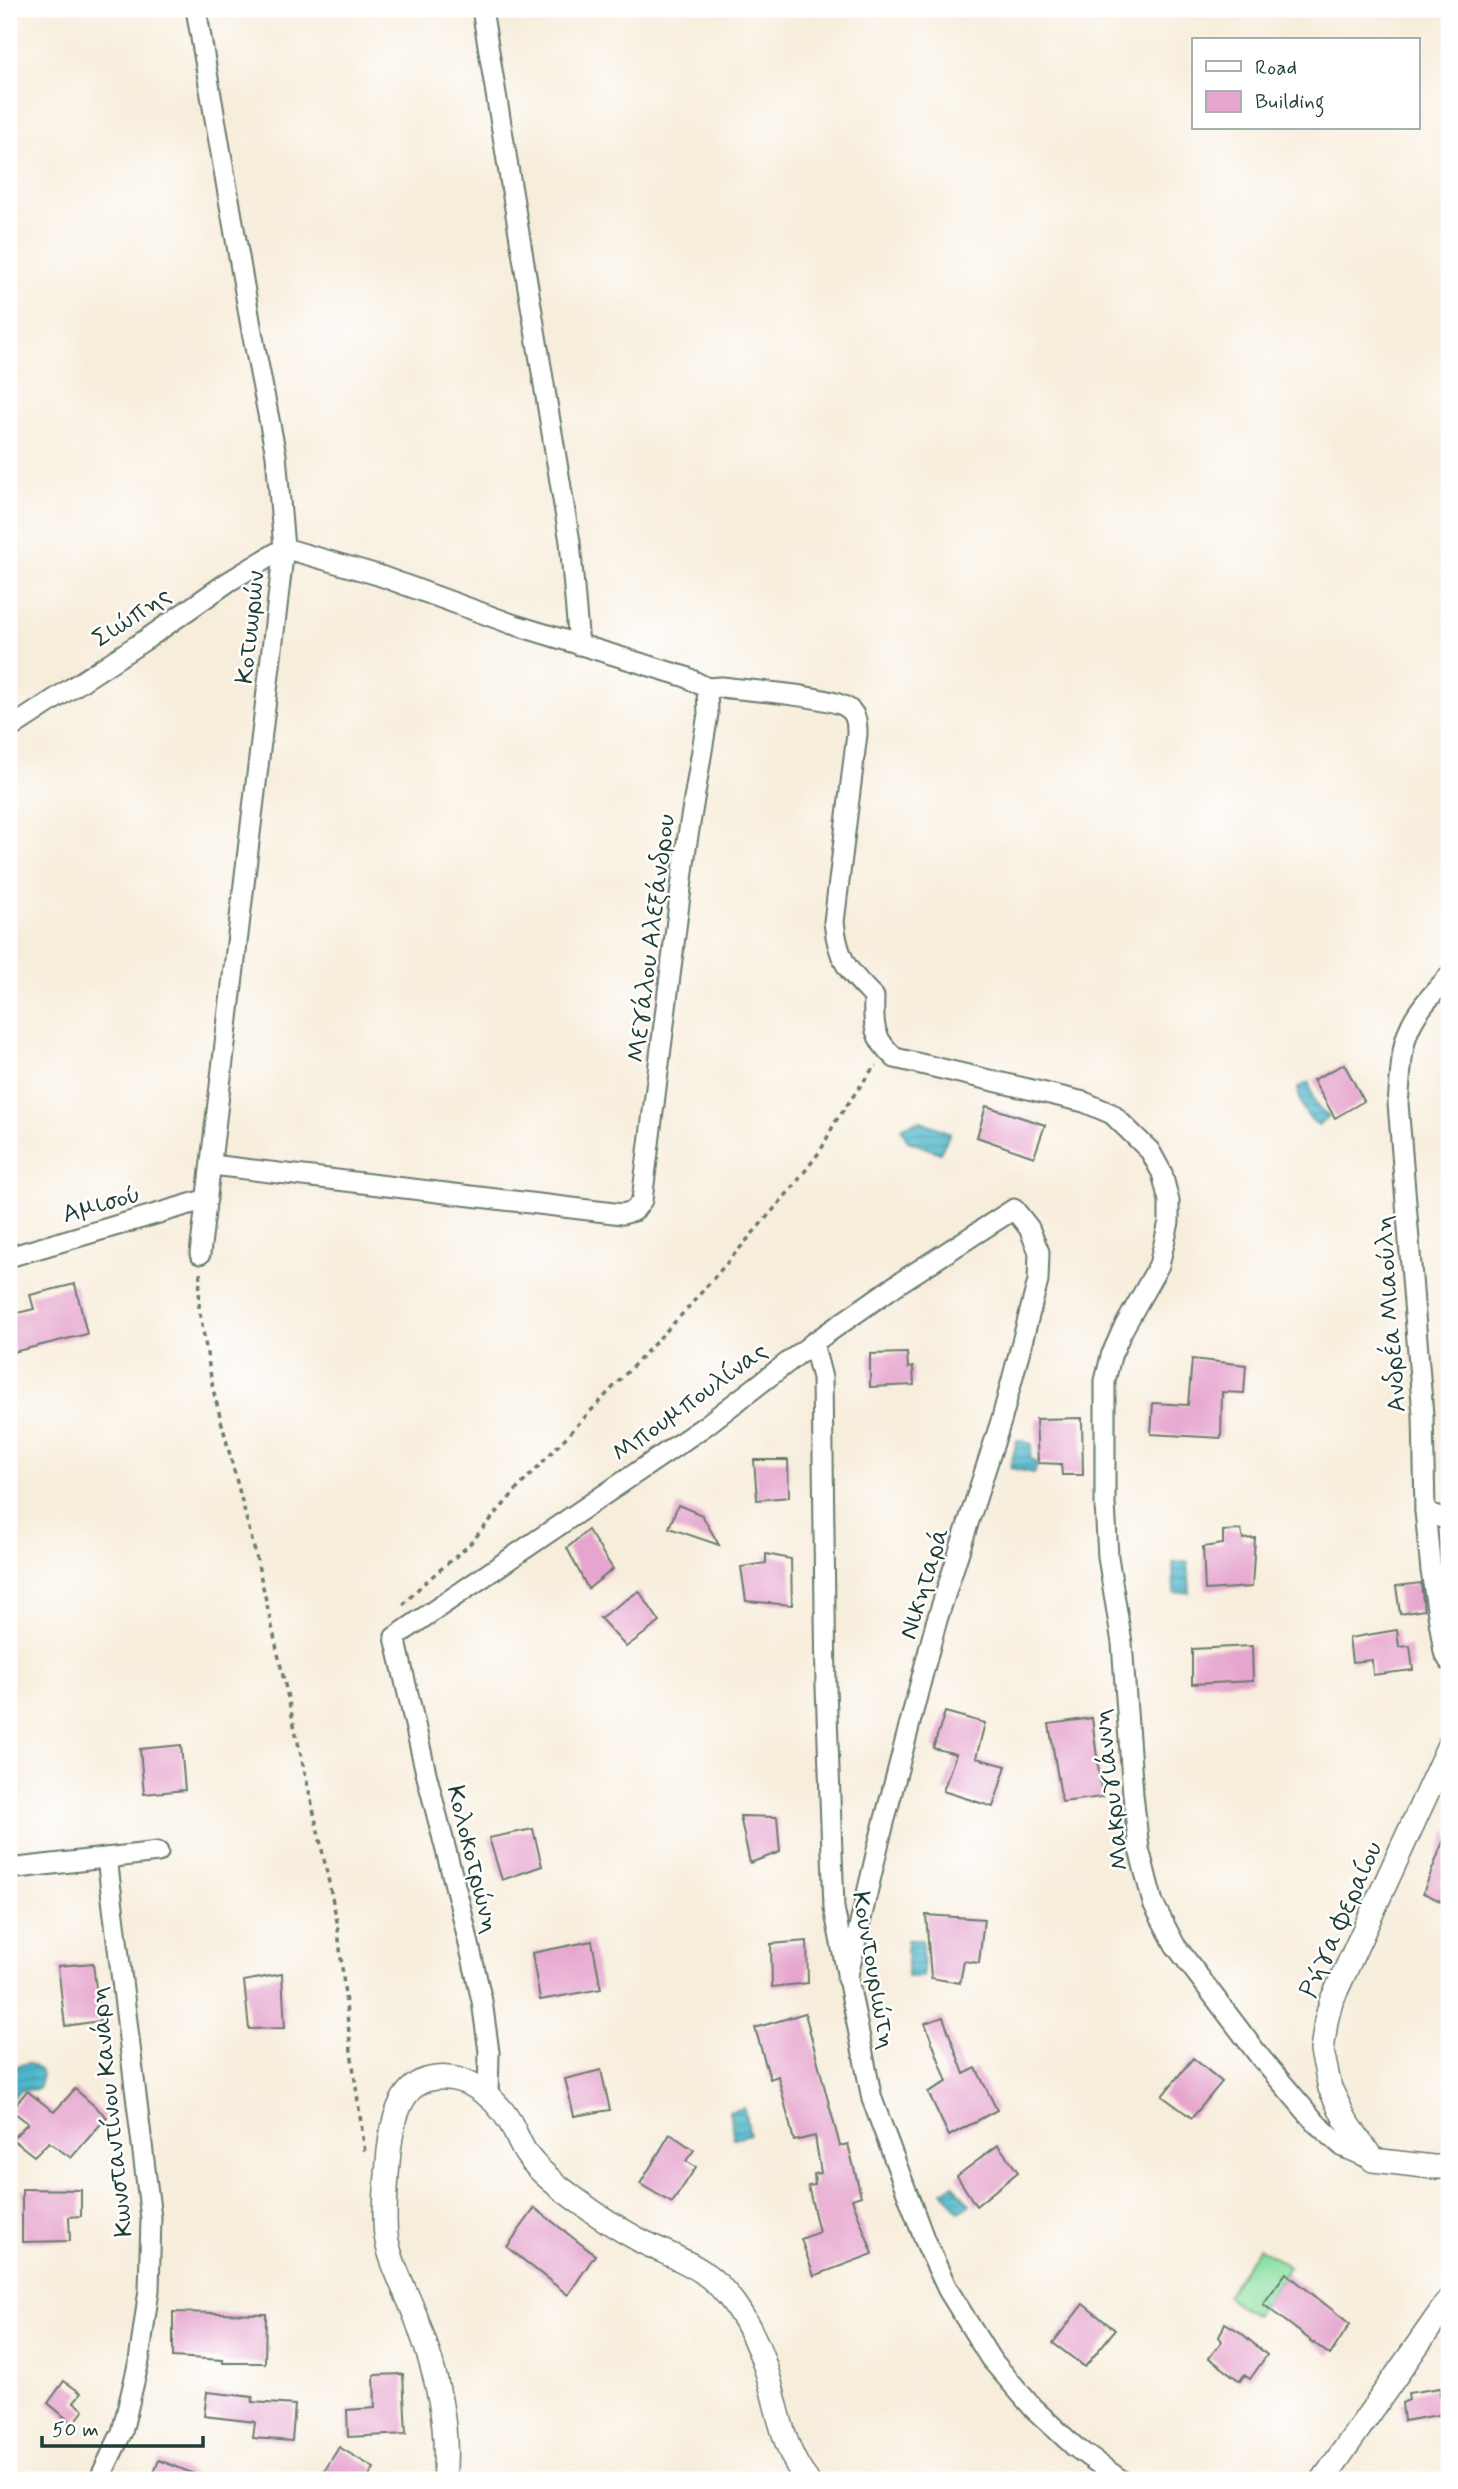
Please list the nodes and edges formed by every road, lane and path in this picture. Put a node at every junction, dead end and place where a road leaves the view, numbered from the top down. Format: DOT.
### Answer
graph roads {
  1 [pos="196,9"];
  2 [pos="482,9"];
  3 [pos="284,548"];
  4 [pos="579,645"];
  5 [pos="707,688"];
  6 [pos="9,729"];
  7 [pos="1449,976"];
  8 [pos="895,1058"];
  9 [pos="212,1165"];
  10 [pos="207,1199"];
  11 [pos="1014,1209"];
  12 [pos="200,1254"];
  13 [pos="9,1257"];
  14 [pos="813,1343"];
  15 [pos="1425,1511"];
  16 [pos="1449,1521"];
  17 [pos="395,1637"];
  18 [pos="1449,1661"];
  19 [pos="1449,1745"];
  20 [pos="158,1852"];
  21 [pos="107,1858"];
  22 [pos="9,1869"];
  23 [pos="847,1979"];
  24 [pos="488,2096"];
  25 [pos="1373,2160"];
  26 [pos="366,2161"];
  27 [pos="1449,2167"];
  28 [pos="1449,2300"];
  29 [pos="100,2480"];
  30 [pos="444,2480"];
  31 [pos="807,2480"];
  32 [pos="1121,2480"];
  33 [pos="1323,2480"];
  1 -- 3 [label="street, Κοτυωρών"];
  2 -- 4 [label="street"];
  3 -- 4 [label="street"];
  3 -- 6 [label="street, Σιώπης"];
  3 -- 9 [label="street, Κοτυωρών"];
  4 -- 5 [label="street"];
  5 -- 8 [label="street"];
  5 -- 9 [label="street, Μεγάλου Αλεξάνδρου"];
  7 -- 15 [label="street, Ανδρέα Μιαούλη"];
  8 -- 17 [label="path"];
  8 -- 25 [label="street, Μακρυγιάννη"];
  9 -- 10 [label="street, Κοτυωρών"];
  10 -- 12 [label="street, Κοτυωρών"];
  10 -- 13 [label="street, Αμισού"];
  11 -- 14 [label="street, Μπουμπουλίνας"];
  11 -- 23 [label="street, Νικηταρά"];
  12 -- 26 [label="path"];
  14 -- 17 [label="street, Μπουμπουλίνας"];
  14 -- 23 [label="street, Κουντουριώτη"];
  15 -- 16 [label="street"];
  15 -- 18 [label="street, Ανδρέα Μιαούλη"];
  17 -- 24 [label="street, Κολοκοτρώνη"];
  19 -- 25 [label="street, Ρήγα Φεραίου"];
  20 -- 21 [label="street"];
  21 -- 22 [label="street"];
  21 -- 29 [label="street, Κωνσταντίνου Κανάρη"];
  23 -- 32 [label="street, Κουντουριώτη"];
  24 -- 30 [label="street"];
  24 -- 31 [label="street"];
  25 -- 27 [label="street"];
  28 -- 33 [label="street"];
}
